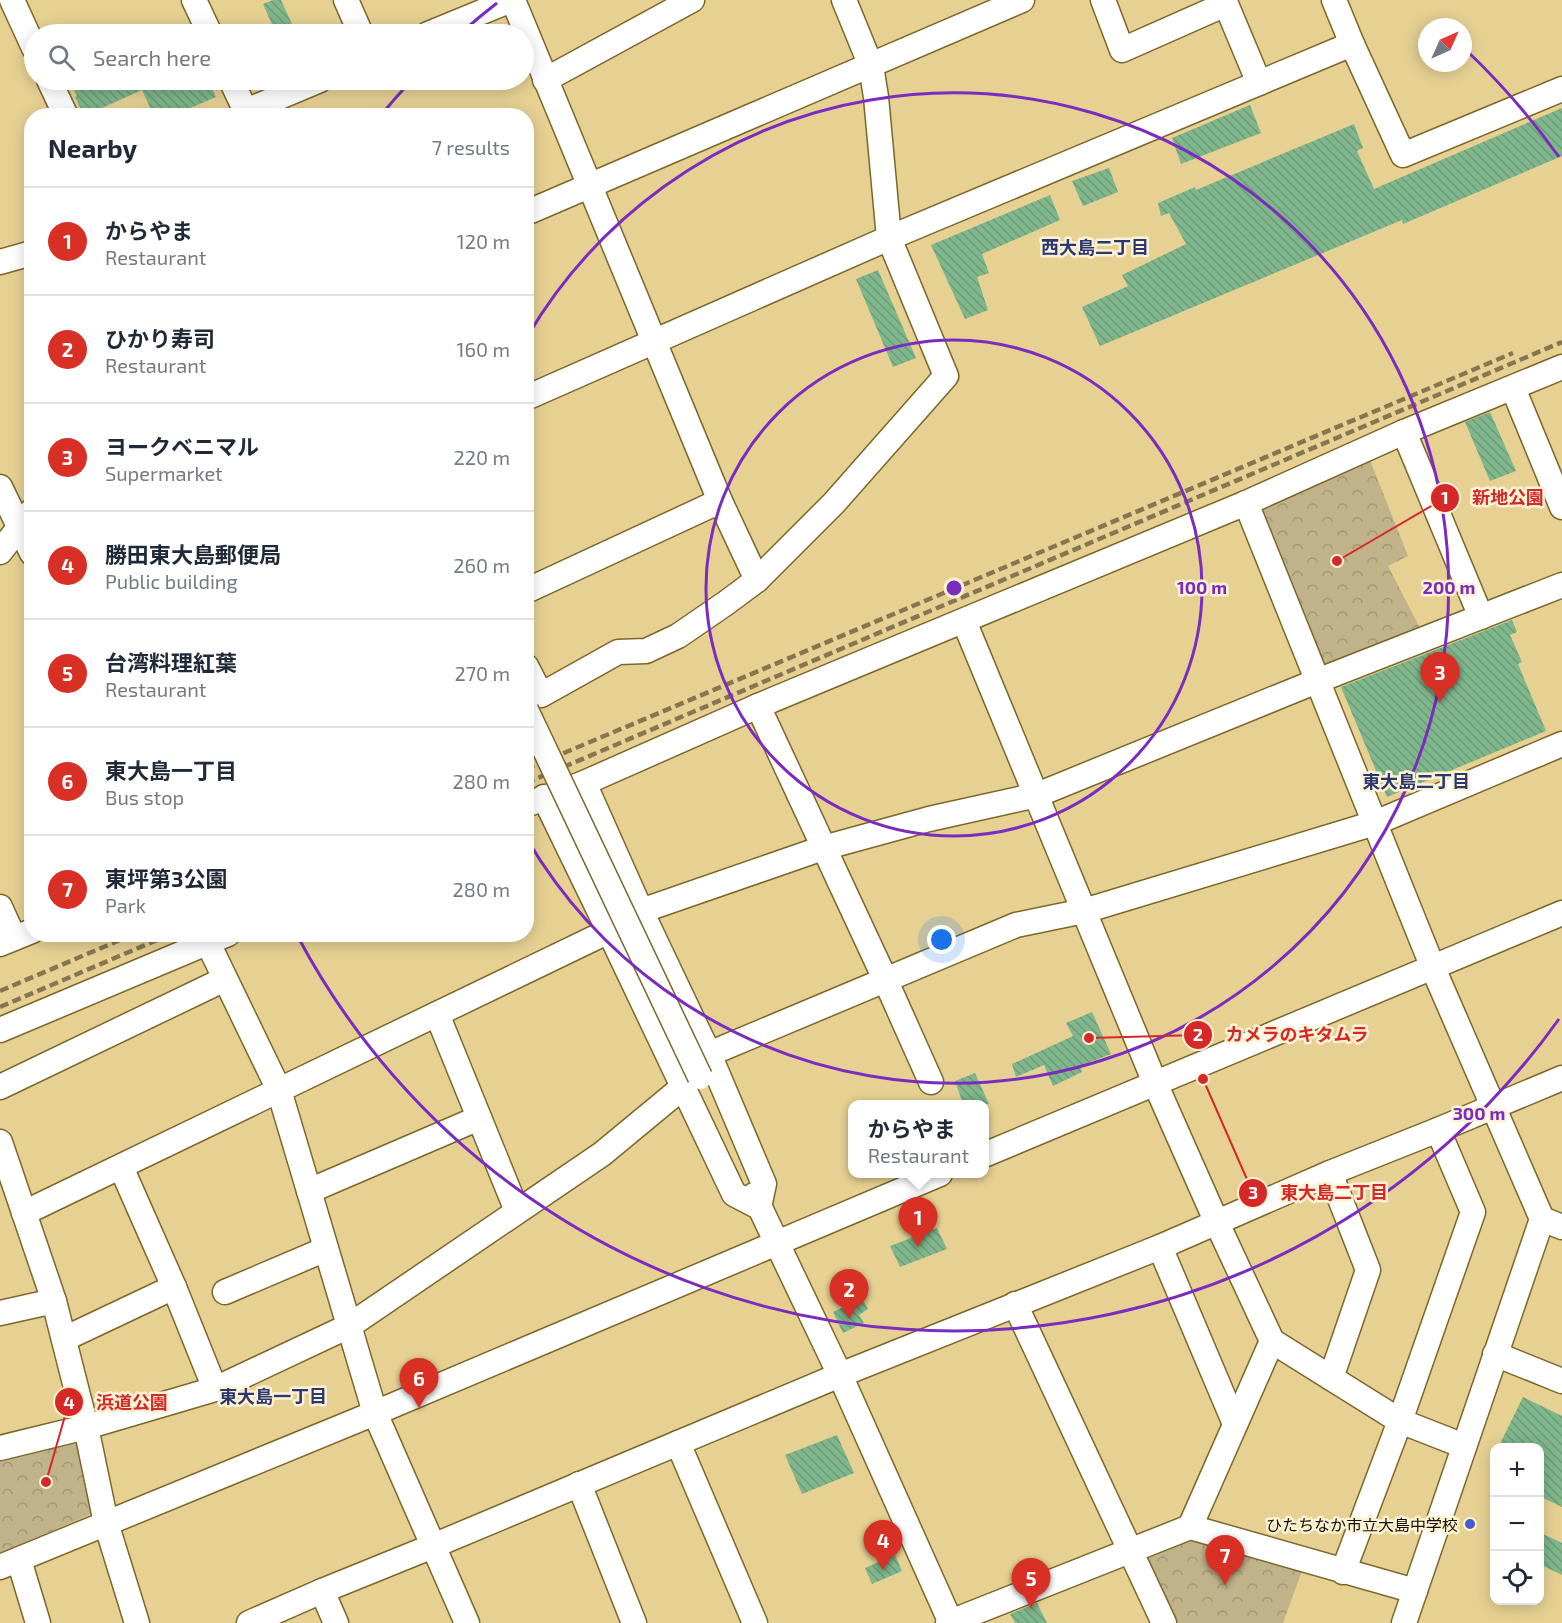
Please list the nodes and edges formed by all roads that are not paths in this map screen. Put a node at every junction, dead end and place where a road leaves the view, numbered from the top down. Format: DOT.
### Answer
graph roads {
  1 [pos="12,0"];
  2 [pos="194,0"];
  3 [pos="346,0"];
  4 [pos="512,0"];
  5 [pos="692,0"];
  6 [pos="844,0"];
  7 [pos="1022,0"];
  8 [pos="1103,0"];
  9 [pos="1334,0"];
  10 [pos="205,24"];
  11 [pos="357,24"];
  12 [pos="453,24"];
  13 [pos="522,24"];
  14 [pos="24,26"];
  15 [pos="1352,44"];
  16 [pos="534,53"];
  17 [pos="871,66"];
  18 [pos="545,80"];
  19 [pos="1259,83"];
  20 [pos="1562,89"];
  21 [pos="54,90"];
  22 [pos="235,90"];
  23 [pos="298,90"];
  24 [pos="62,108"];
  25 [pos="243,108"];
  26 [pos="258,108"];
  27 [pos="590,186"];
  28 [pos="534,210"];
  29 [pos="889,238"];
  30 [pos="24,255"];
  31 [pos="0,262"];
  32 [pos="654,341"];
  33 [pos="1562,368"];
  34 [pos="1513,388"];
  35 [pos="534,394"];
  36 [pos="1404,432"];
  37 [pos="0,487"];
  38 [pos="720,501"];
  39 [pos="1245,503"];
  40 [pos="1562,507"];
  41 [pos="24,518"];
  42 [pos="24,520"];
  43 [pos="0,552"];
  44 [pos="757,580"];
  45 [pos="1562,585"];
  46 [pos="534,587"];
  47 [pos="1481,617"];
  48 [pos="964,621"];
  49 [pos="534,681"];
  50 [pos="1317,681"];
  51 [pos="758,706"];
  52 [pos="534,728"];
  53 [pos="1562,744"];
  54 [pos="584,783"];
  55 [pos="1037,795"];
  56 [pos="535,801"];
  57 [pos="1374,823"];
  58 [pos="823,848"];
  59 [pos="0,907"];
  60 [pos="641,910"];
  61 [pos="1084,911"];
  62 [pos="1562,913"];
  63 [pos="609,931"];
  64 [pos="15,937"];
  65 [pos="202,942"];
  66 [pos="215,942"];
  67 [pos="1433,968"];
  68 [pos="885,979"];
  69 [pos="225,980"];
  70 [pos="437,1014"];
  71 [pos="0,1030"];
  72 [pos="709,1054"];
  73 [pos="1562,1078"];
  74 [pos="691,1082"];
  75 [pos="931,1082"];
  76 [pos="1155,1083"];
  77 [pos="0,1087"];
  78 [pos="279,1090"];
  79 [pos="1493,1106"];
  80 [pos="479,1118"];
  81 [pos="1438,1130"];
  82 [pos="0,1142"];
  83 [pos="989,1153"];
  84 [pos="121,1167"];
  85 [pos="1330,1173"];
  86 [pos="928,1178"];
  87 [pos="309,1191"];
  88 [pos="759,1207"];
  89 [pos="517,1210"];
  90 [pos="24,1213"];
  91 [pos="1217,1222"];
  92 [pos="1552,1223"];
  93 [pos="776,1242"];
  94 [pos="1160,1246"];
  95 [pos="326,1248"];
  96 [pos="174,1287"];
  97 [pos="225,1292"];
  98 [pos="54,1301"];
  99 [pos="1015,1304"];
  100 [pos="0,1313"];
  101 [pos="349,1326"];
  102 [pos="64,1339"];
  103 [pos="1272,1341"];
  104 [pos="1495,1354"];
  105 [pos="840,1375"];
  106 [pos="1331,1378"];
  107 [pos="1562,1381"];
  108 [pos="215,1389"];
  109 [pos="375,1413"];
  110 [pos="1400,1421"];
  111 [pos="1235,1424"];
  112 [pos="86,1427"];
  113 [pos="678,1443"];
  114 [pos="1464,1446"];
  115 [pos="0,1448"];
  116 [pos="579,1484"];
  117 [pos="106,1523"];
  118 [pos="1191,1527"];
  119 [pos="433,1546"];
  120 [pos="1130,1551"];
  121 [pos="9,1564"];
  122 [pos="1343,1572"];
  123 [pos="322,1591"];
  124 [pos="1415,1592"];
  125 [pos="38,1623"];
  126 [pos="137,1623"];
  127 [pos="249,1623"];
  128 [pos="336,1623"];
  129 [pos="467,1623"];
  130 [pos="634,1623"];
  131 [pos="754,1623"];
  132 [pos="950,1623"];
  133 [pos="1164,1623"];
  134 [pos="1404,1623"];
  1 -- 14 [label="street"];
  2 -- 10 [label="street"];
  3 -- 11 [label="street"];
  4 -- 12 [label="street"];
  4 -- 13 [label="street"];
  5 -- 18 [label="street"];
  6 -- 17 [label="street"];
  7 -- 17 [label="street"];
  8 -- 19 [label="street"];
  9 -- 15 [label="street"];
  15 -- 19 [label="street"];
  15 -- 20 [label="street"];
  16 -- 18 [label="street"];
  17 -- 27 [label="street"];
  17 -- 29 [label="street"];
  18 -- 27 [label="street"];
  19 -- 29 [label="street"];
  21 -- 24 [label="street"];
  22 -- 25 [label="street"];
  23 -- 26 [label="street"];
  27 -- 28 [label="street"];
  27 -- 32 [label="street"];
  29 -- 32 [label="street"];
  29 -- 44 [label="street"];
  30 -- 31 [label="street"];
  32 -- 35 [label="street"];
  32 -- 38 [label="street"];
  33 -- 34 [label="street"];
  34 -- 36 [label="street"];
  34 -- 40 [label="street"];
  36 -- 39 [label="street"];
  36 -- 47 [label="street"];
  37 -- 41 [label="street"];
  38 -- 44 [label="street"];
  38 -- 46 [label="street"];
  39 -- 48 [label="street"];
  39 -- 50 [label="street"];
  42 -- 43 [label="street"];
  44 -- 49 [label="street"];
  45 -- 47 [label="street"];
  47 -- 50 [label="street"];
  48 -- 51 [label="street"];
  48 -- 55 [label="street"];
  50 -- 55 [label="street"];
  50 -- 57 [label="street"];
  51 -- 54 [label="street"];
  51 -- 58 [label="street"];
  52 -- 74 [label="street, bridge"];
  53 -- 57 [label="street"];
  54 -- 56 [label="street"];
  54 -- 60 [label="street"];
  55 -- 58 [label="street"];
  55 -- 61 [label="street"];
  56 -- 63 [label="street"];
  57 -- 61 [label="street"];
  57 -- 67 [label="street"];
  58 -- 60 [label="street"];
  58 -- 68 [label="street"];
  59 -- 64 [label="street"];
  60 -- 72 [label="street"];
  61 -- 68 [label="street"];
  61 -- 76 [label="street"];
  62 -- 67 [label="street"];
  63 -- 70 [label="street"];
  63 -- 74 [label="street"];
  65 -- 71 [label="street"];
  66 -- 69 [label="street"];
  67 -- 76 [label="street"];
  67 -- 79 [label="street"];
  68 -- 72 [label="street"];
  68 -- 75 [label="street"];
  69 -- 77 [label="street"];
  69 -- 78 [label="street"];
  70 -- 78 [label="street"];
  70 -- 80 [label="street"];
  72 -- 88 [label="street"];
  73 -- 79 [label="street"];
  74 -- 88 [label="street"];
  74 -- 89 [label="street"];
  76 -- 83 [label="street"];
  76 -- 91 [label="street"];
  78 -- 84 [label="street"];
  78 -- 87 [label="street"];
  79 -- 81 [label="street"];
  79 -- 92 [label="street"];
  80 -- 87 [label="street"];
  80 -- 89 [label="street"];
  81 -- 85 [label="street"];
  81 -- 110 [label="street"];
  82 -- 90 [label="street"];
  84 -- 90 [label="street"];
  84 -- 96 [label="street"];
  85 -- 91 [label="street"];
  85 -- 106 [label="street"];
  86 -- 93 [label="street"];
  87 -- 95 [label="street"];
  88 -- 93 [label="street"];
  89 -- 101 [label="street"];
  90 -- 98 [label="street"];
  91 -- 94 [label="street"];
  91 -- 103 [label="street"];
  92 -- 104 [label="street"];
  93 -- 105 [label="street"];
  93 -- 109 [label="street"];
  94 -- 99 [label="street"];
  94 -- 111 [label="street"];
  95 -- 97 [label="street"];
  95 -- 101 [label="street"];
  96 -- 102 [label="street"];
  96 -- 108 [label="street"];
  98 -- 100 [label="street"];
  98 -- 102 [label="street"];
  99 -- 105 [label="street"];
  99 -- 120 [label="street"];
  101 -- 108 [label="street"];
  101 -- 109 [label="street"];
  102 -- 112 [label="street"];
  103 -- 106 [label="street"];
  103 -- 111 [label="street"];
  104 -- 107 [label="street"];
  104 -- 114 [label="street"];
  105 -- 113 [label="street"];
  105 -- 132 [label="street"];
  106 -- 110 [label="street"];
  108 -- 112 [label="street"];
  109 -- 117 [label="street"];
  109 -- 119 [label="street"];
  110 -- 114 [label="street"];
  110 -- 122 [label="street"];
  111 -- 118 [label="street"];
  112 -- 115 [label="street"];
  112 -- 117 [label="street"];
  113 -- 116 [label="street"];
  113 -- 131 [label="street"];
  114 -- 124 [label="street"];
  116 -- 119 [label="street"];
  116 -- 130 [label="street"];
  117 -- 121 [label="street"];
  117 -- 126 [label="street"];
  118 -- 120 [label="street"];
  118 -- 122 [label="street"];
  119 -- 123 [label="street"];
  119 -- 129 [label="street"];
  120 -- 132 [label="street"];
  120 -- 133 [label="street"];
  121 -- 125 [label="street"];
  122 -- 124 [label="street"];
  123 -- 127 [label="street"];
  123 -- 128 [label="street"];
  124 -- 134 [label="street"];
}
